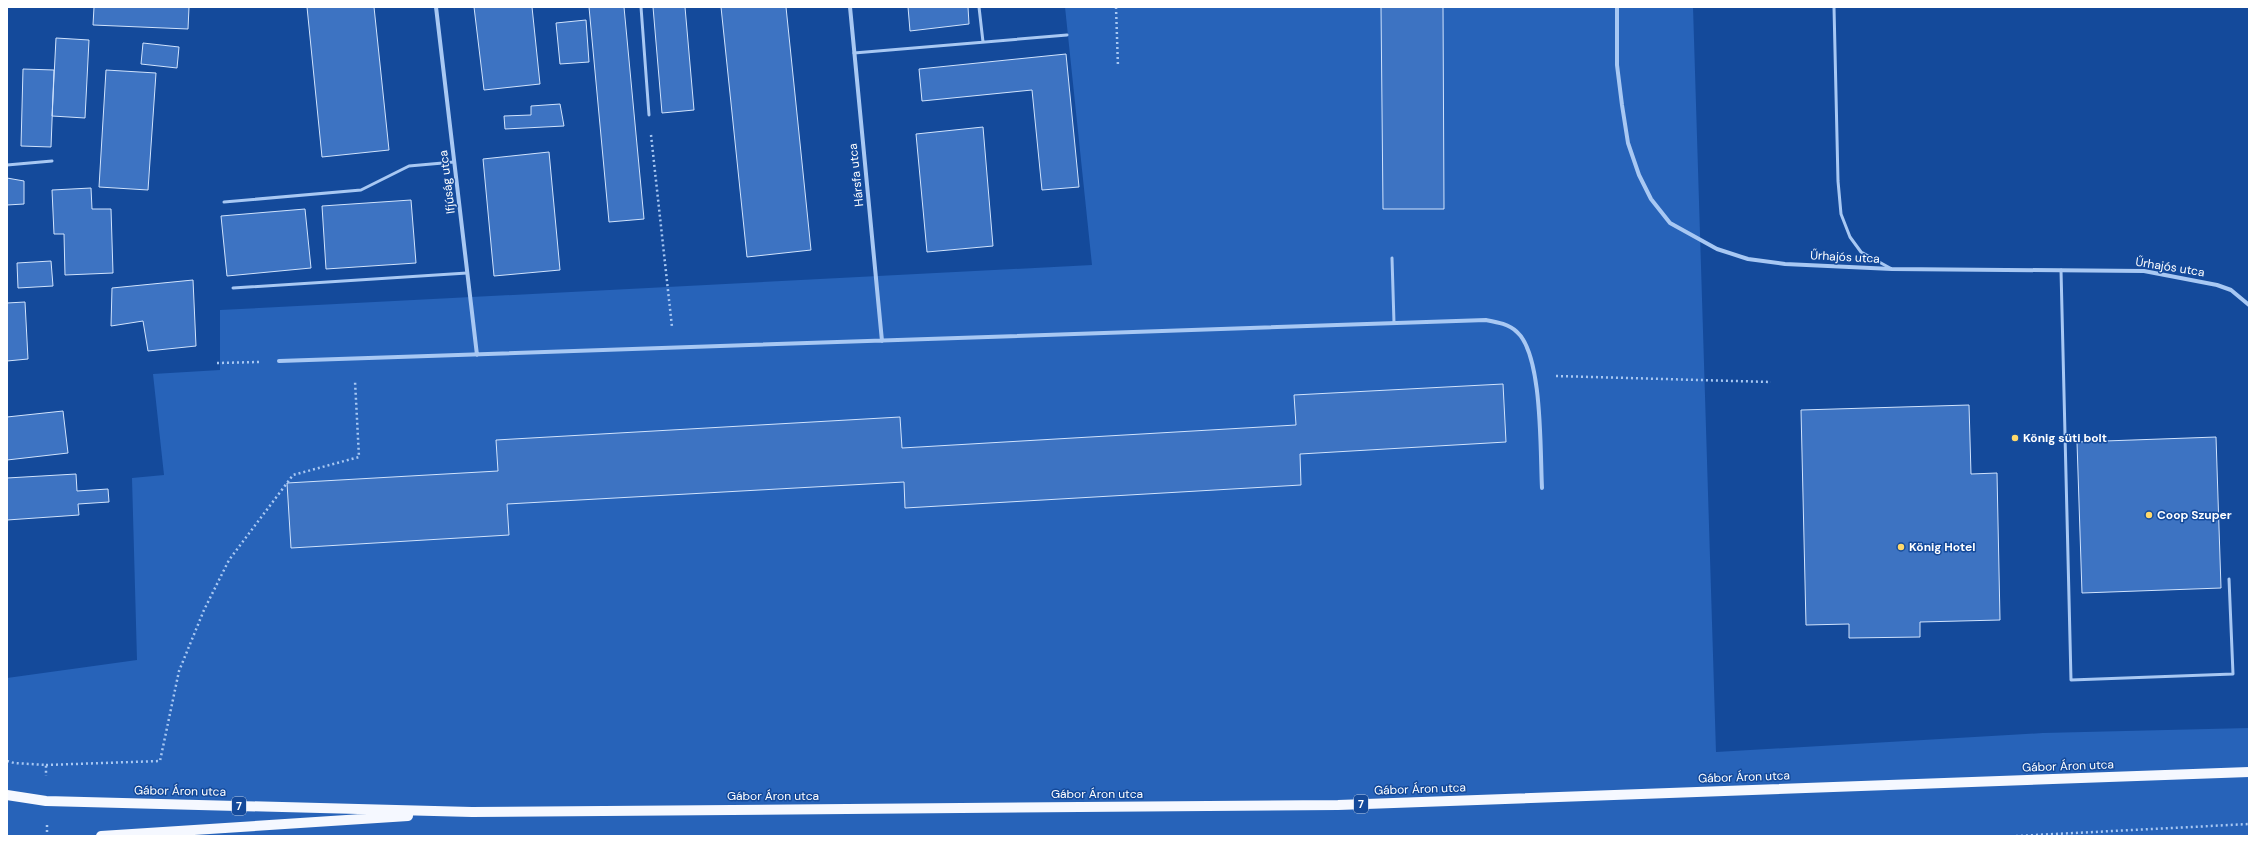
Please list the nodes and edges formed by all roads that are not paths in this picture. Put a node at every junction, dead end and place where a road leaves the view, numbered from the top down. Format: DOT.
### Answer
graph roads {
  1 [pos="436,7"];
  2 [pos="640,7"];
  3 [pos="850,7"];
  4 [pos="979,7"];
  5 [pos="1617,7"];
  6 [pos="1834,7"];
  7 [pos="1067,35"];
  8 [pos="983,42"];
  9 [pos="854,53"];
  10 [pos="649,115"];
  11 [pos="52,161"];
  12 [pos="454,162"];
  13 [pos="7,165"];
  14 [pos="224,202"];
  15 [pos="1392,258"];
  16 [pos="1892,269"];
  17 [pos="2060,270"];
  18 [pos="467,273"];
  19 [pos="233,288"];
  20 [pos="2249,305"];
  21 [pos="1394,323"];
  22 [pos="882,341"];
  23 [pos="477,355"];
  24 [pos="279,361"];
  25 [pos="1542,488"];
  26 [pos="2230,579"];
  27 [pos="2249,772"];
  28 [pos="7,795"];
  29 [pos="472,812"];
  30 [pos="101,836"];
  1 -- 12 [label="street, Ifjúság utca"];
  2 -- 10 [label="lane"];
  3 -- 9 [label="street, Hársfa utca"];
  4 -- 8 [label="lane"];
  5 -- 16 [label="street, Űrhajós utca"];
  6 -- 16 [label="lane"];
  7 -- 8 [label="lane"];
  8 -- 9 [label="lane"];
  9 -- 22 [label="street, Hársfa utca"];
  11 -- 13 [label="lane"];
  12 -- 14 [label="lane"];
  12 -- 18 [label="street, Ifjúság utca"];
  15 -- 21 [label="lane"];
  16 -- 17 [label="street, Űrhajós utca"];
  17 -- 20 [label="street, Űrhajós utca"];
  17 -- 26 [label="lane"];
  18 -- 19 [label="lane"];
  18 -- 23 [label="street, Ifjúság utca"];
  21 -- 22 [label="street"];
  21 -- 25 [label="street"];
  22 -- 23 [label="street"];
  23 -- 24 [label="street"];
  27 -- 29 [label="main road, Gábor Áron utca / 7"];
  28 -- 29 [label="main road, Gábor Áron utca / 7"];
  29 -- 30 [label="main road, Gábor Áron utca / 7"];
}
